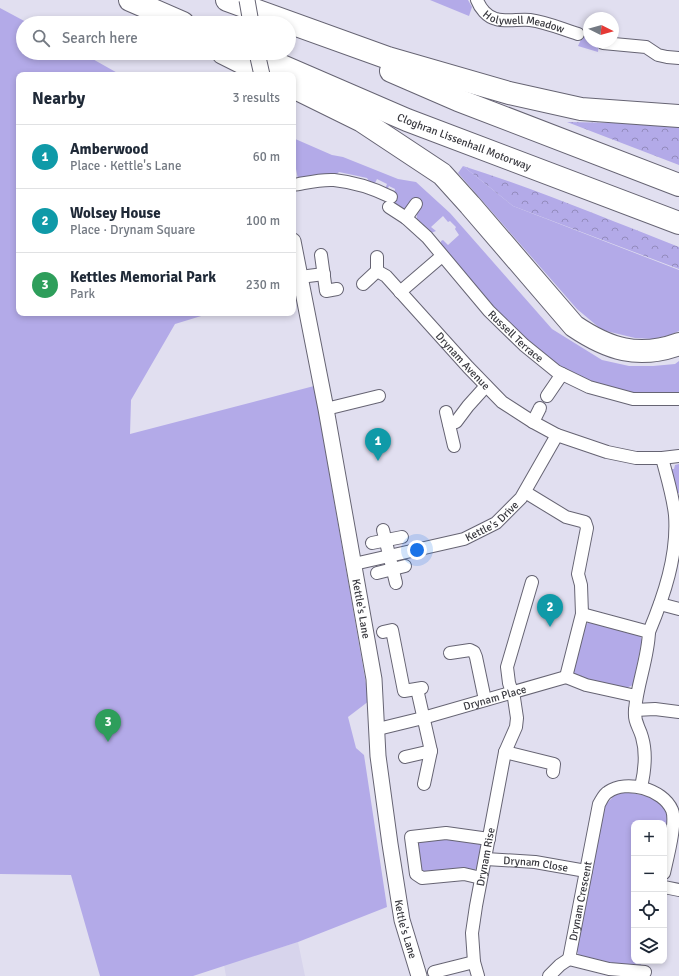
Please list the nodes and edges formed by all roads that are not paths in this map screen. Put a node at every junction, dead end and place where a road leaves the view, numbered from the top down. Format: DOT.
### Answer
graph roads {
  1 [pos="115,0"];
  2 [pos="130,0"];
  3 [pos="225,0"];
  4 [pos="247,0"];
  5 [pos="477,0"];
  6 [pos="148,16"];
  7 [pos="167,16"];
  8 [pos="250,16"];
  9 [pos="262,16"];
  10 [pos="270,16"];
  11 [pos="296,25"];
  12 [pos="296,31"];
  13 [pos="578,34"];
  14 [pos="619,44"];
  15 [pos="679,58"];
  16 [pos="237,60"];
  17 [pos="259,60"];
  18 [pos="268,60"];
  19 [pos="261,72"];
  20 [pos="262,72"];
  21 [pos="296,72"];
  22 [pos="296,72"];
  23 [pos="296,88"];
  24 [pos="679,116"];
  25 [pos="296,185"];
  26 [pos="679,185"];
  27 [pos="416,204"];
  28 [pos="406,218"];
  29 [pos="679,223"];
  30 [pos="321,255"];
  31 [pos="296,256"];
  32 [pos="442,256"];
  33 [pos="377,257"];
  34 [pos="378,271"];
  35 [pos="324,274"];
  36 [pos="300,276"];
  37 [pos="363,284"];
  38 [pos="337,289"];
  39 [pos="400,292"];
  40 [pos="679,344"];
  41 [pos="562,374"];
  42 [pos="486,386"];
  43 [pos="379,396"];
  44 [pos="547,396"];
  45 [pos="679,399"];
  46 [pos="540,408"];
  47 [pos="326,409"];
  48 [pos="446,412"];
  49 [pos="533,422"];
  50 [pos="449,424"];
  51 [pos="557,435"];
  52 [pos="454,446"];
  53 [pos="679,456"];
  54 [pos="662,458"];
  55 [pos="525,492"];
  56 [pos="384,535"];
  57 [pos="677,535"];
  58 [pos="402,537"];
  59 [pos="372,543"];
  60 [pos="390,557"];
  61 [pos="354,564"];
  62 [pos="405,566"];
  63 [pos="392,569"];
  64 [pos="377,573"];
  65 [pos="532,582"];
  66 [pos="396,583"];
  67 [pos="660,604"];
  68 [pos="679,609"];
  69 [pos="582,614"];
  70 [pos="383,632"];
  71 [pos="649,632"];
  72 [pos="450,653"];
  73 [pos="566,677"];
  74 [pos="512,693"];
  75 [pos="636,696"];
  76 [pos="485,700"];
  77 [pos="635,710"];
  78 [pos="679,712"];
  79 [pos="423,718"];
  80 [pos="378,729"];
  81 [pos="431,751"];
  82 [pos="505,752"];
  83 [pos="405,757"];
  84 [pos="553,772"];
  85 [pos="424,784"];
  86 [pos="641,787"];
  87 [pos="489,839"];
  88 [pos="486,859"];
  89 [pos="667,859"];
  90 [pos="586,871"];
  91 [pos="481,878"];
  92 [pos="667,888"];
  93 [pos="679,890"];
  94 [pos="569,959"];
  95 [pos="474,962"];
  96 [pos="647,970"];
  97 [pos="434,972"];
  98 [pos="608,972"];
  99 [pos="418,976"];
  100 [pos="478,976"];
  101 [pos="549,976"];
  1 -- 6 [label="highway"];
  2 -- 7 [label="highway"];
  3 -- 9 [label="highway"];
  3 -- 10 [label="highway"];
  4 -- 8 [label="street, bridge"];
  5 -- 13 [label="street, Holywell Meadow"];
  11 -- 24 [label="highway"];
  12 -- 26 [label="highway"];
  14 -- 15 [label="street"];
  16 -- 20 [label="highway"];
  17 -- 19 [label="street, bridge"];
  18 -- 22 [label="highway, Cloghran Lissenhall Motorway"];
  21 -- 29 [label="highway, Cloghran Lissenhall Motorway"];
  23 -- 40 [label="highway"];
  25 -- 28 [label="street, Russell Terrace"];
  27 -- 28 [label="street"];
  28 -- 32 [label="street, Russell Terrace"];
  30 -- 35 [label="street"];
  31 -- 36 [label="street, Kettle's Lane"];
  32 -- 39 [label="street"];
  32 -- 41 [label="street, Russell Terrace"];
  33 -- 34 [label="street"];
  34 -- 37 [label="street"];
  34 -- 39 [label="street, Drynam Avenue"];
  35 -- 36 [label="street"];
  35 -- 38 [label="street"];
  36 -- 47 [label="street, Kettle's Lane"];
  39 -- 42 [label="street, Drynam Avenue"];
  41 -- 44 [label="street"];
  41 -- 45 [label="street, Russell Terrace"];
  42 -- 49 [label="street, Drynam Avenue"];
  42 -- 50 [label="street"];
  43 -- 47 [label="street"];
  46 -- 49 [label="street"];
  47 -- 61 [label="street, Kettle's Lane"];
  48 -- 50 [label="street"];
  49 -- 51 [label="street, Drynam Avenue"];
  50 -- 52 [label="street"];
  51 -- 54 [label="street, Drynam Avenue"];
  51 -- 55 [label="street, Kettle's Drive"];
  53 -- 54 [label="street, Drynam Avenue"];
  54 -- 57 [label="street"];
  55 -- 60 [label="street, Kettle's Drive"];
  55 -- 69 [label="street"];
  56 -- 58 [label="street"];
  56 -- 59 [label="street"];
  56 -- 60 [label="street"];
  57 -- 67 [label="street"];
  60 -- 61 [label="street, Kettle's Drive"];
  60 -- 63 [label="street"];
  61 -- 80 [label="street, Kettle's Lane"];
  62 -- 63 [label="street"];
  63 -- 64 [label="street"];
  63 -- 66 [label="street"];
  65 -- 74 [label="street, Drynam Rise"];
  67 -- 68 [label="street"];
  67 -- 71 [label="street"];
  69 -- 71 [label="street"];
  69 -- 73 [label="street"];
  70 -- 79 [label="street"];
  71 -- 75 [label="street"];
  72 -- 76 [label="street"];
  73 -- 74 [label="street, Drynam Place"];
  73 -- 75 [label="street"];
  74 -- 76 [label="street, Drynam Place"];
  74 -- 82 [label="street, Drynam Rise"];
  75 -- 77 [label="street"];
  76 -- 79 [label="street, Drynam Place"];
  77 -- 78 [label="street"];
  77 -- 86 [label="street"];
  79 -- 80 [label="street, Drynam Place"];
  79 -- 81 [label="street"];
  80 -- 99 [label="street, Kettle's Lane"];
  81 -- 83 [label="street"];
  81 -- 85 [label="street"];
  82 -- 84 [label="street"];
  82 -- 87 [label="street, Drynam Rise"];
  86 -- 89 [label="street, Drynam Crescent"];
  86 -- 90 [label="street, Drynam Crescent"];
  87 -- 88 [label="street, Drynam Rise"];
  87 -- 91 [label="street"];
  88 -- 90 [label="street, Drynam Close"];
  88 -- 91 [label="street, Drynam Rise"];
  90 -- 94 [label="street, Drynam Crescent"];
  91 -- 95 [label="street, Drynam Rise"];
  92 -- 93 [label="street"];
  94 -- 98 [label="street"];
  94 -- 101 [label="street"];
  95 -- 97 [label="street"];
  95 -- 100 [label="street, Drynam Rise"];
  96 -- 98 [label="street"];
}
